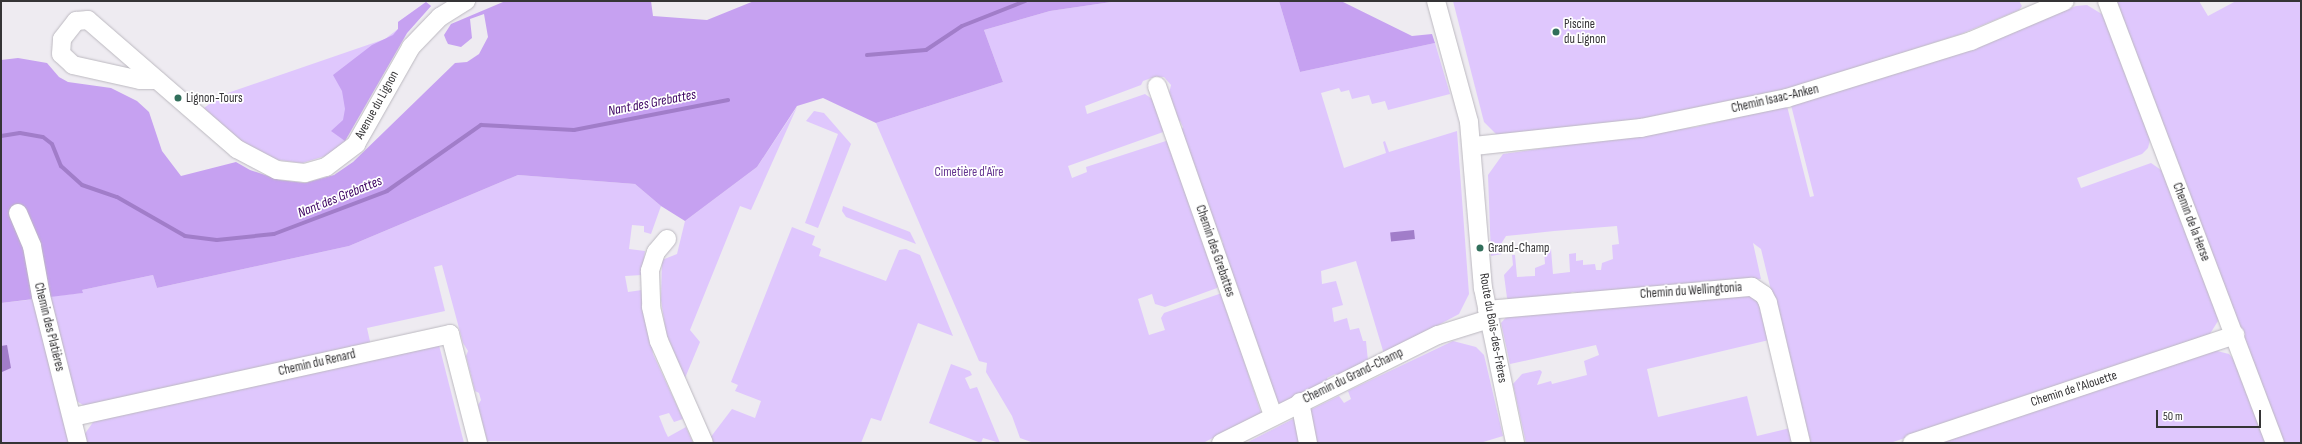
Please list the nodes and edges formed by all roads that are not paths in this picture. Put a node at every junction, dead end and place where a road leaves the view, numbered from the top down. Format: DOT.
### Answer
graph roads {
  1 [pos="466,1"];
  2 [pos="1436,1"];
  3 [pos="2065,1"];
  4 [pos="2106,1"];
  5 [pos="157,80"];
  6 [pos="1157,86"];
  7 [pos="1474,146"];
  8 [pos="18,213"];
  9 [pos="667,239"];
  10 [pos="1488,314"];
  11 [pos="2235,335"];
  12 [pos="1300,402"];
  13 [pos="1273,416"];
  14 [pos="73,417"];
  15 [pos="78,443"];
  16 [pos="478,443"];
  17 [pos="704,443"];
  18 [pos="1221,443"];
  19 [pos="1308,443"];
  20 [pos="1515,443"];
  21 [pos="1801,443"];
  22 [pos="1912,443"];
  23 [pos="2275,443"];
  1 -- 5 [label="street, Avenue du Lignon"];
  2 -- 7 [label="street, Route du Bois-des-Frères"];
  3 -- 7 [label="street, Chemin Isaac-Anken"];
  4 -- 11 [label="street, Chemin de la Herse"];
  5 -- 5 [label="street, Avenue du Lignon"];
  6 -- 13 [label="street, Chemin des Grebattes"];
  7 -- 10 [label="street, Route du Bois-des-Frères"];
  8 -- 14 [label="street, Chemin des Platières"];
  9 -- 17 [label="street"];
  10 -- 12 [label="street, Chemin du Grand-Champ"];
  10 -- 20 [label="street, Route du Bois-des-Frères"];
  10 -- 21 [label="street, Chemin du Wellingtonia"];
  11 -- 22 [label="street, Chemin de l'Alouette"];
  11 -- 23 [label="street, Chemin de la Herse"];
  12 -- 13 [label="street, Chemin du Grand-Champ"];
  12 -- 19 [label="street"];
  13 -- 18 [label="street, Chemin du Grand-Champ"];
  14 -- 15 [label="street, Chemin des Platières"];
  14 -- 16 [label="street, Chemin du Renard"];
}
